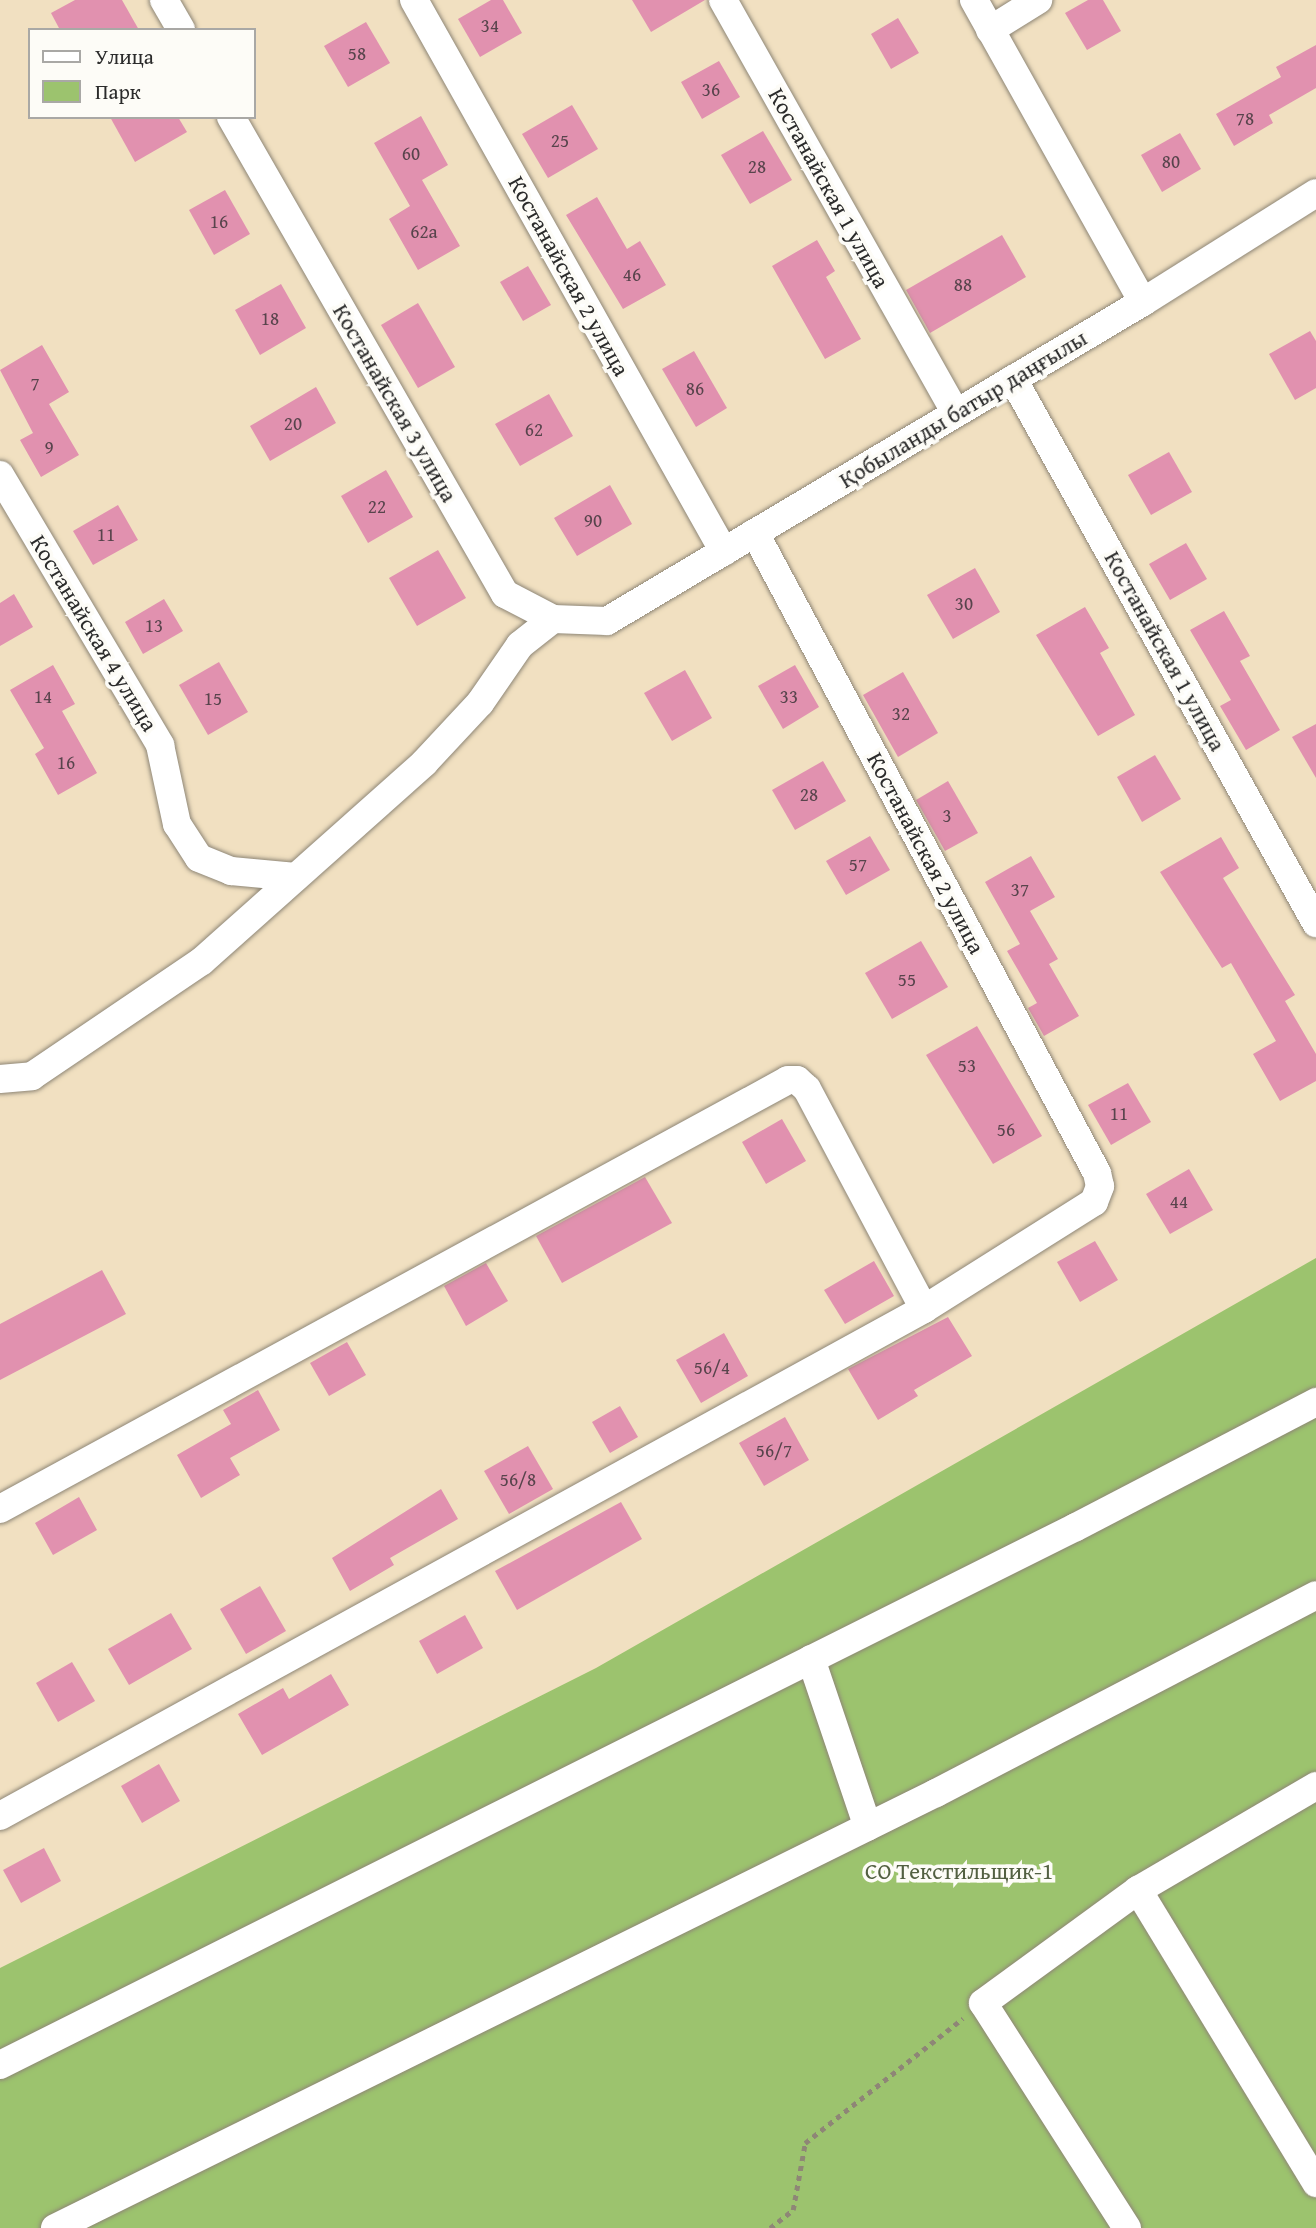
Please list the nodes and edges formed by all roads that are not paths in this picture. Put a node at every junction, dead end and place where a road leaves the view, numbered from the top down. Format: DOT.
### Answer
graph roads {
  1 [pos="164,0"];
  2 [pos="414,0"];
  3 [pos="723,0"];
  4 [pos="974,0"];
  5 [pos="1038,0"];
  6 [pos="180,28"];
  7 [pos="990,30"];
  8 [pos="232,119"];
  9 [pos="1316,193"];
  10 [pos="1143,302"];
  11 [pos="1013,379"];
  12 [pos="956,413"];
  13 [pos="0,475"];
  14 [pos="754,533"];
  15 [pos="724,552"];
  16 [pos="553,620"];
  17 [pos="607,621"];
  18 [pos="296,877"];
  19 [pos="1316,923"];
  20 [pos="0,1079"];
  21 [pos="924,1310"];
  22 [pos="1316,1402"];
  23 [pos="0,1509"];
  24 [pos="1316,1595"];
  25 [pos="811,1659"];
  26 [pos="1316,1786"];
  27 [pos="0,1816"];
  28 [pos="868,1827"];
  29 [pos="1138,1890"];
  30 [pos="0,2065"];
  31 [pos="1316,2183"];
  32 [pos="55,2228"];
  33 [pos="1127,2228"];
  1 -- 6 [label="street"];
  2 -- 15 [label="street, Костанайская 2 улица"];
  3 -- 12 [label="street, Костанайская 1 улица"];
  4 -- 7 [label="street"];
  5 -- 7 [label="street"];
  7 -- 10 [label="street"];
  8 -- 16 [label="street, Костанайская 3 улица"];
  9 -- 10 [label="street, Қобыланды батыр даңғылы"];
  10 -- 11 [label="street, Қобыланды батыр даңғылы"];
  11 -- 12 [label="street, Қобыланды батыр даңғылы"];
  11 -- 19 [label="street, Костанайская 1 улица"];
  12 -- 14 [label="street, Қобыланды батыр даңғылы"];
  13 -- 18 [label="street, Костанайская 4 улица"];
  14 -- 15 [label="street, Қобыланды батыр даңғылы"];
  14 -- 21 [label="street, Костанайская 2 улица"];
  15 -- 17 [label="street, Қобыланды батыр даңғылы"];
  16 -- 17 [label="street, Костанайская 3 улица"];
  16 -- 18 [label="street"];
  18 -- 20 [label="street"];
  21 -- 23 [label="street"];
  21 -- 27 [label="street"];
  22 -- 25 [label="street"];
  24 -- 28 [label="street"];
  25 -- 28 [label="street"];
  25 -- 30 [label="street"];
  26 -- 29 [label="street"];
  28 -- 32 [label="street"];
  29 -- 31 [label="street"];
  29 -- 33 [label="street"];
}
